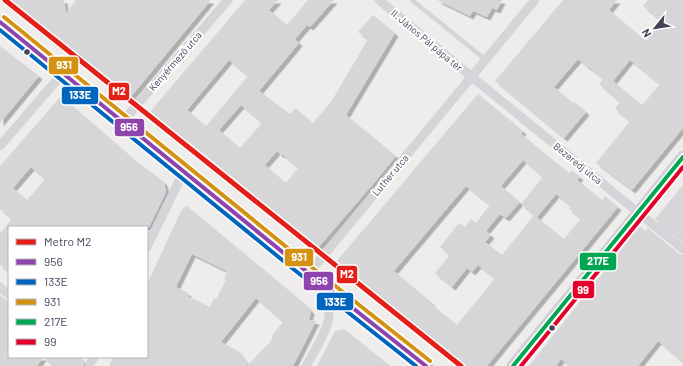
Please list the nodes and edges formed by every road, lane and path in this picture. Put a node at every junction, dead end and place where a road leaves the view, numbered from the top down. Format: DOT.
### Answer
graph roads {
  1 [pos="228,0"];
  2 [pos="380,0"];
  3 [pos="412,0"];
  4 [pos="535,0"];
  5 [pos="0,22"];
  6 [pos="486,60"];
  7 [pos="63,73"];
  8 [pos="472,77"];
  9 [pos="122,121"];
  10 [pos="0,146"];
  11 [pos="683,157"];
  12 [pos="184,171"];
  13 [pos="639,212"];
  14 [pos="148,245"];
  15 [pos="683,249"];
  16 [pos="309,273"];
  17 [pos="0,287"];
  18 [pos="8,294"];
  19 [pos="306,366"];
  20 [pos="426,366"];
  21 [pos="513,366"];
  1 -- 9 [label="street, Kenyérmező utca"];
  2 -- 8 [label="street, II. János Pál pápa tér"];
  3 -- 6 [label="lane"];
  4 -- 6 [label="street, II. János Pál pápa tér"];
  5 -- 7 [label="main road"];
  6 -- 8 [label="street, II. János Pál pápa tér"];
  7 -- 9 [label="main road"];
  7 -- 10 [label="street"];
  8 -- 13 [label="street, Bezerédj utca"];
  8 -- 16 [label="street, Luther utca"];
  9 -- 12 [label="main road"];
  11 -- 13 [label="street"];
  12 -- 14 [label="street"];
  12 -- 16 [label="main road"];
  13 -- 15 [label="street, Bezerédj utca"];
  13 -- 21 [label="street"];
  16 -- 19 [label="street"];
  16 -- 20 [label="main road"];
  17 -- 18 [label="street"];
}
